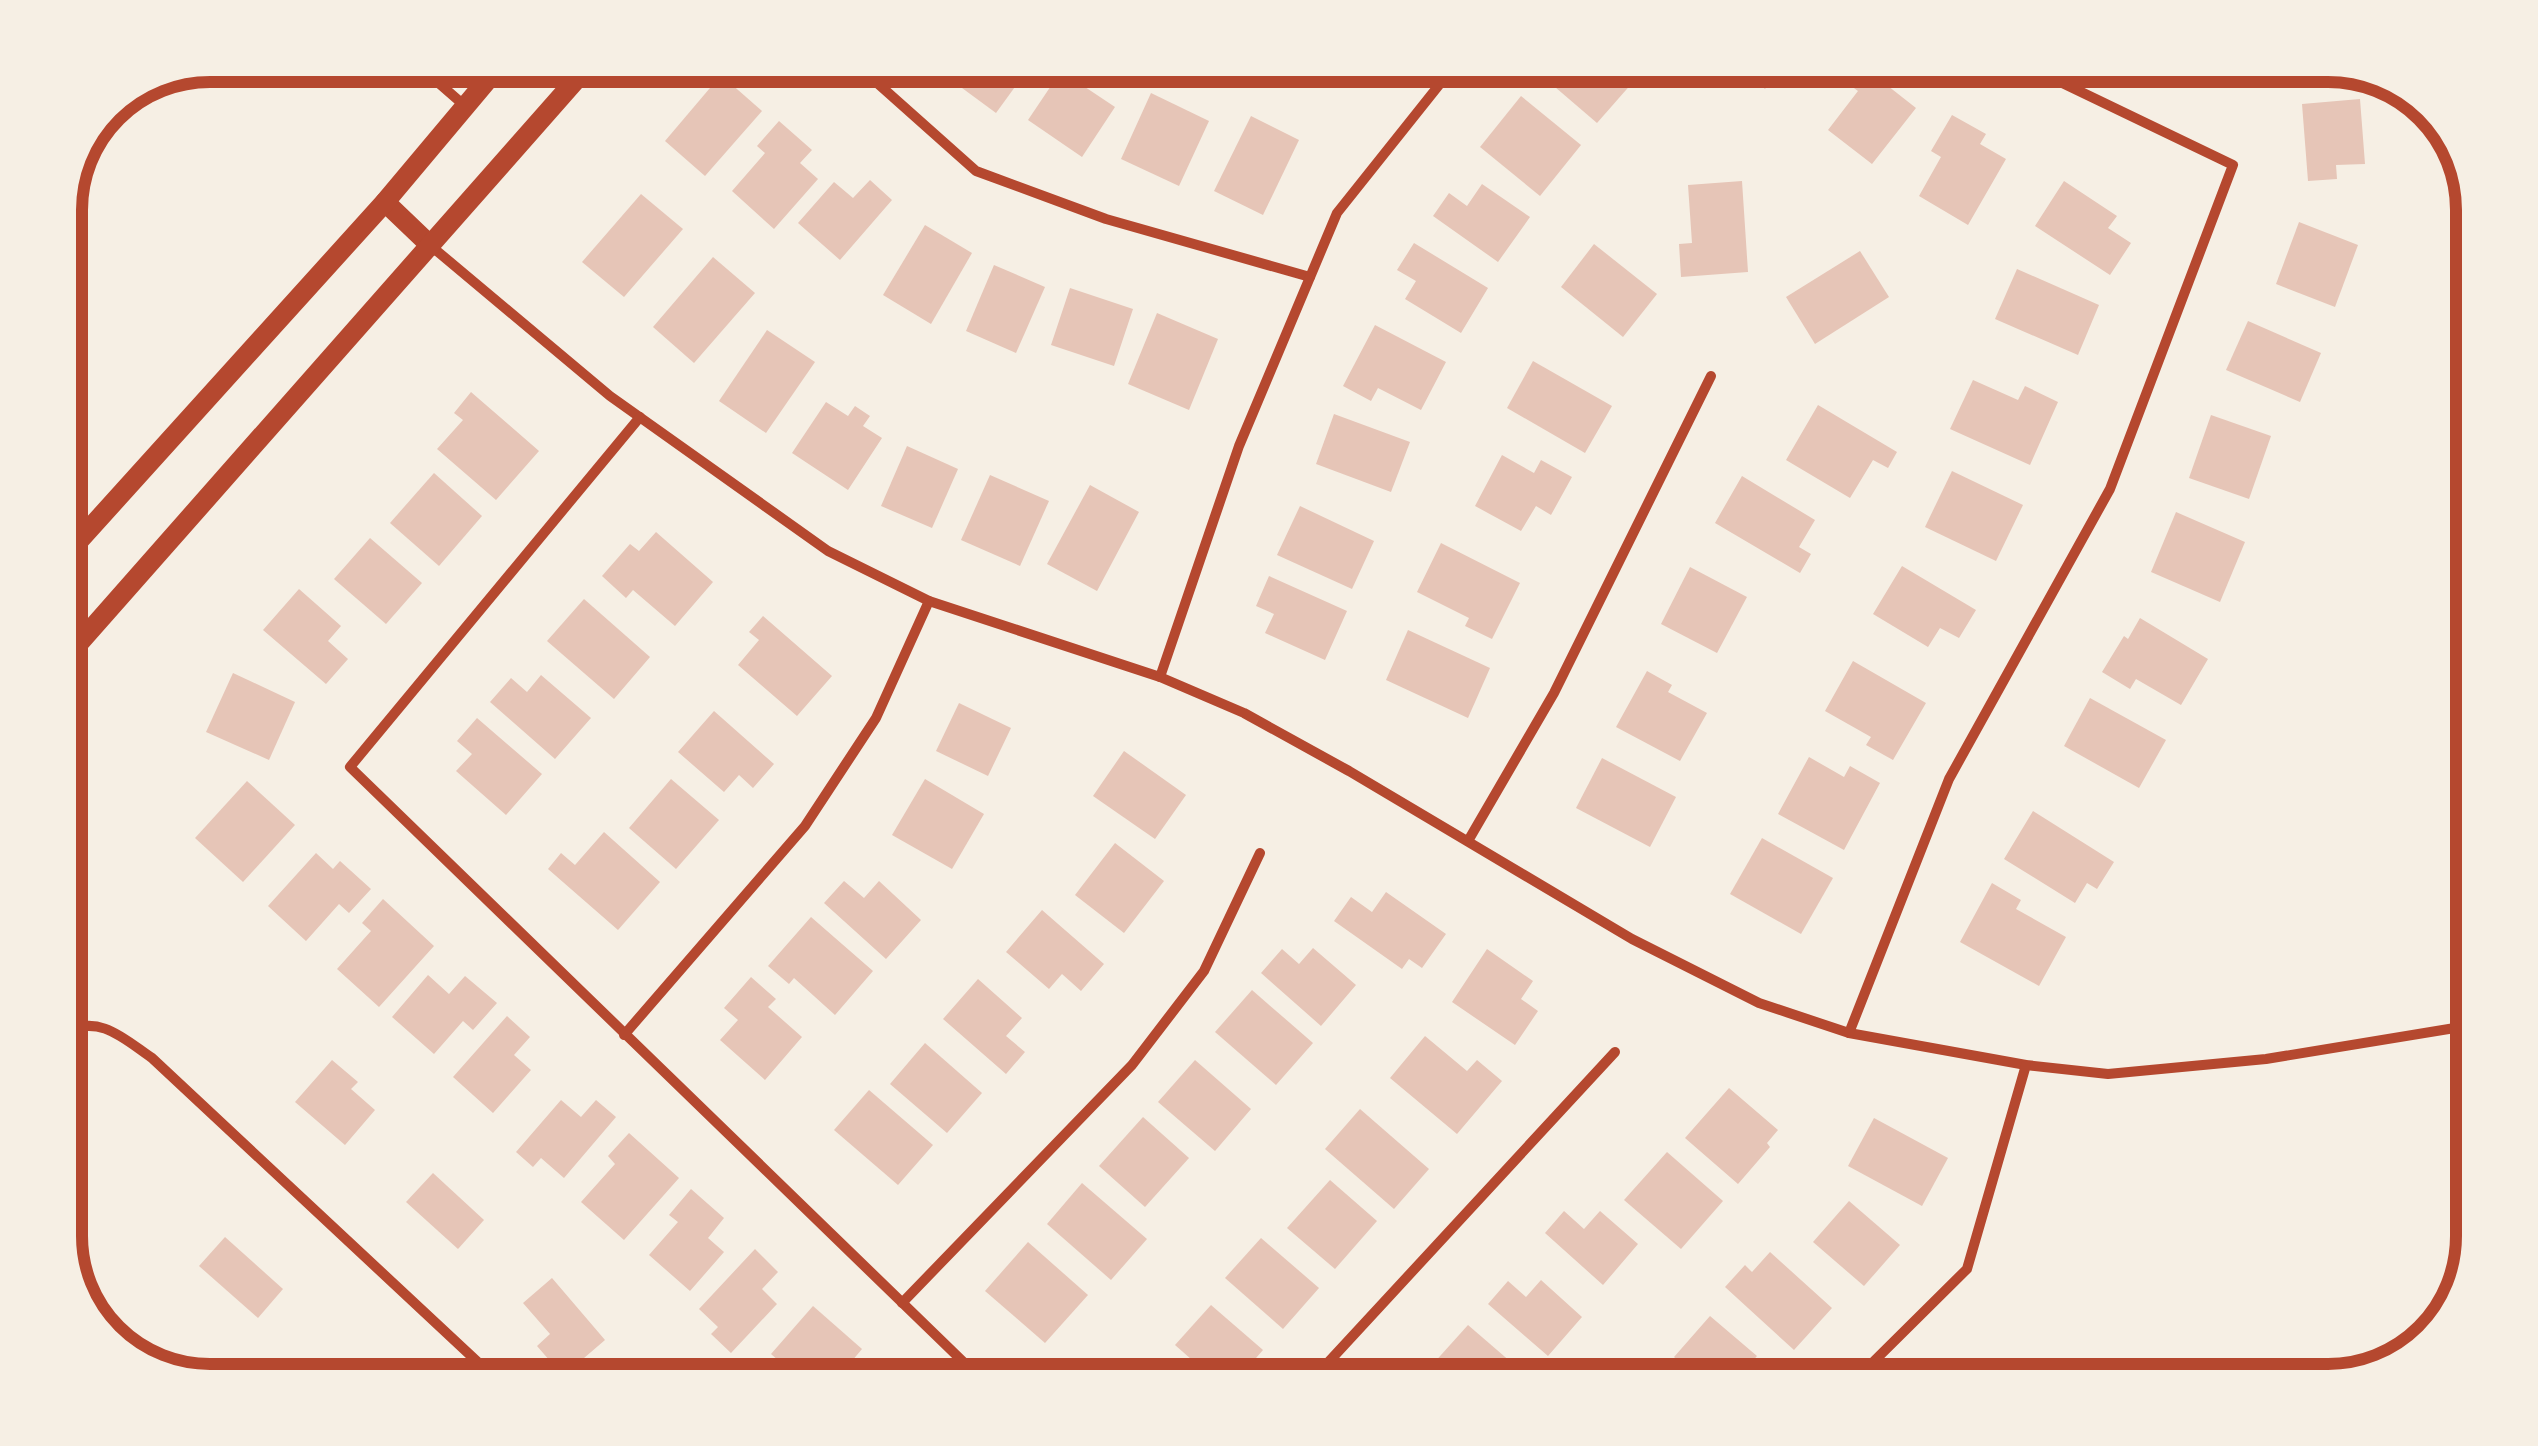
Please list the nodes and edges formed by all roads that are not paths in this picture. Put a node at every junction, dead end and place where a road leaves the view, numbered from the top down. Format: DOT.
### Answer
graph roads {
  1 [pos="439,83"];
  2 [pos="485,83"];
  3 [pos="572,83"];
  4 [pos="877,83"];
  5 [pos="1442,83"];
  6 [pos="2062,83"];
  7 [pos="465,106"];
  8 [pos="385,202"];
  9 [pos="431,246"];
  10 [pos="1310,277"];
  11 [pos="1710,376"];
  12 [pos="640,417"];
  13 [pos="83,536"];
  14 [pos="929,601"];
  15 [pos="83,639"];
  16 [pos="1160,678"];
  17 [pos="1468,841"];
  18 [pos="1260,853"];
  19 [pos="83,1024"];
  20 [pos="2456,1028"];
  21 [pos="1849,1034"];
  22 [pos="624,1035"];
  23 [pos="1615,1052"];
  24 [pos="2026,1066"];
  25 [pos="902,1303"];
  26 [pos="480,1364"];
  27 [pos="965,1364"];
  28 [pos="1327,1364"];
  29 [pos="1871,1364"];
  1 -- 7 [label="street"];
  2 -- 7 [label="main road"];
  3 -- 9 [label="main road"];
  4 -- 10 [label="street"];
  5 -- 10 [label="street"];
  6 -- 21 [label="street"];
  7 -- 8 [label="main road"];
  8 -- 9 [label="main road"];
  8 -- 13 [label="main road"];
  9 -- 12 [label="street"];
  9 -- 15 [label="main road"];
  10 -- 16 [label="street"];
  11 -- 17 [label="street"];
  12 -- 14 [label="street"];
  12 -- 22 [label="street"];
  14 -- 16 [label="street"];
  14 -- 22 [label="street"];
  16 -- 17 [label="street"];
  17 -- 21 [label="street"];
  18 -- 25 [label="street"];
  19 -- 26 [label="street"];
  20 -- 24 [label="street"];
  21 -- 24 [label="street"];
  22 -- 25 [label="street"];
  23 -- 28 [label="street"];
  24 -- 29 [label="street"];
  25 -- 27 [label="street"];
}
